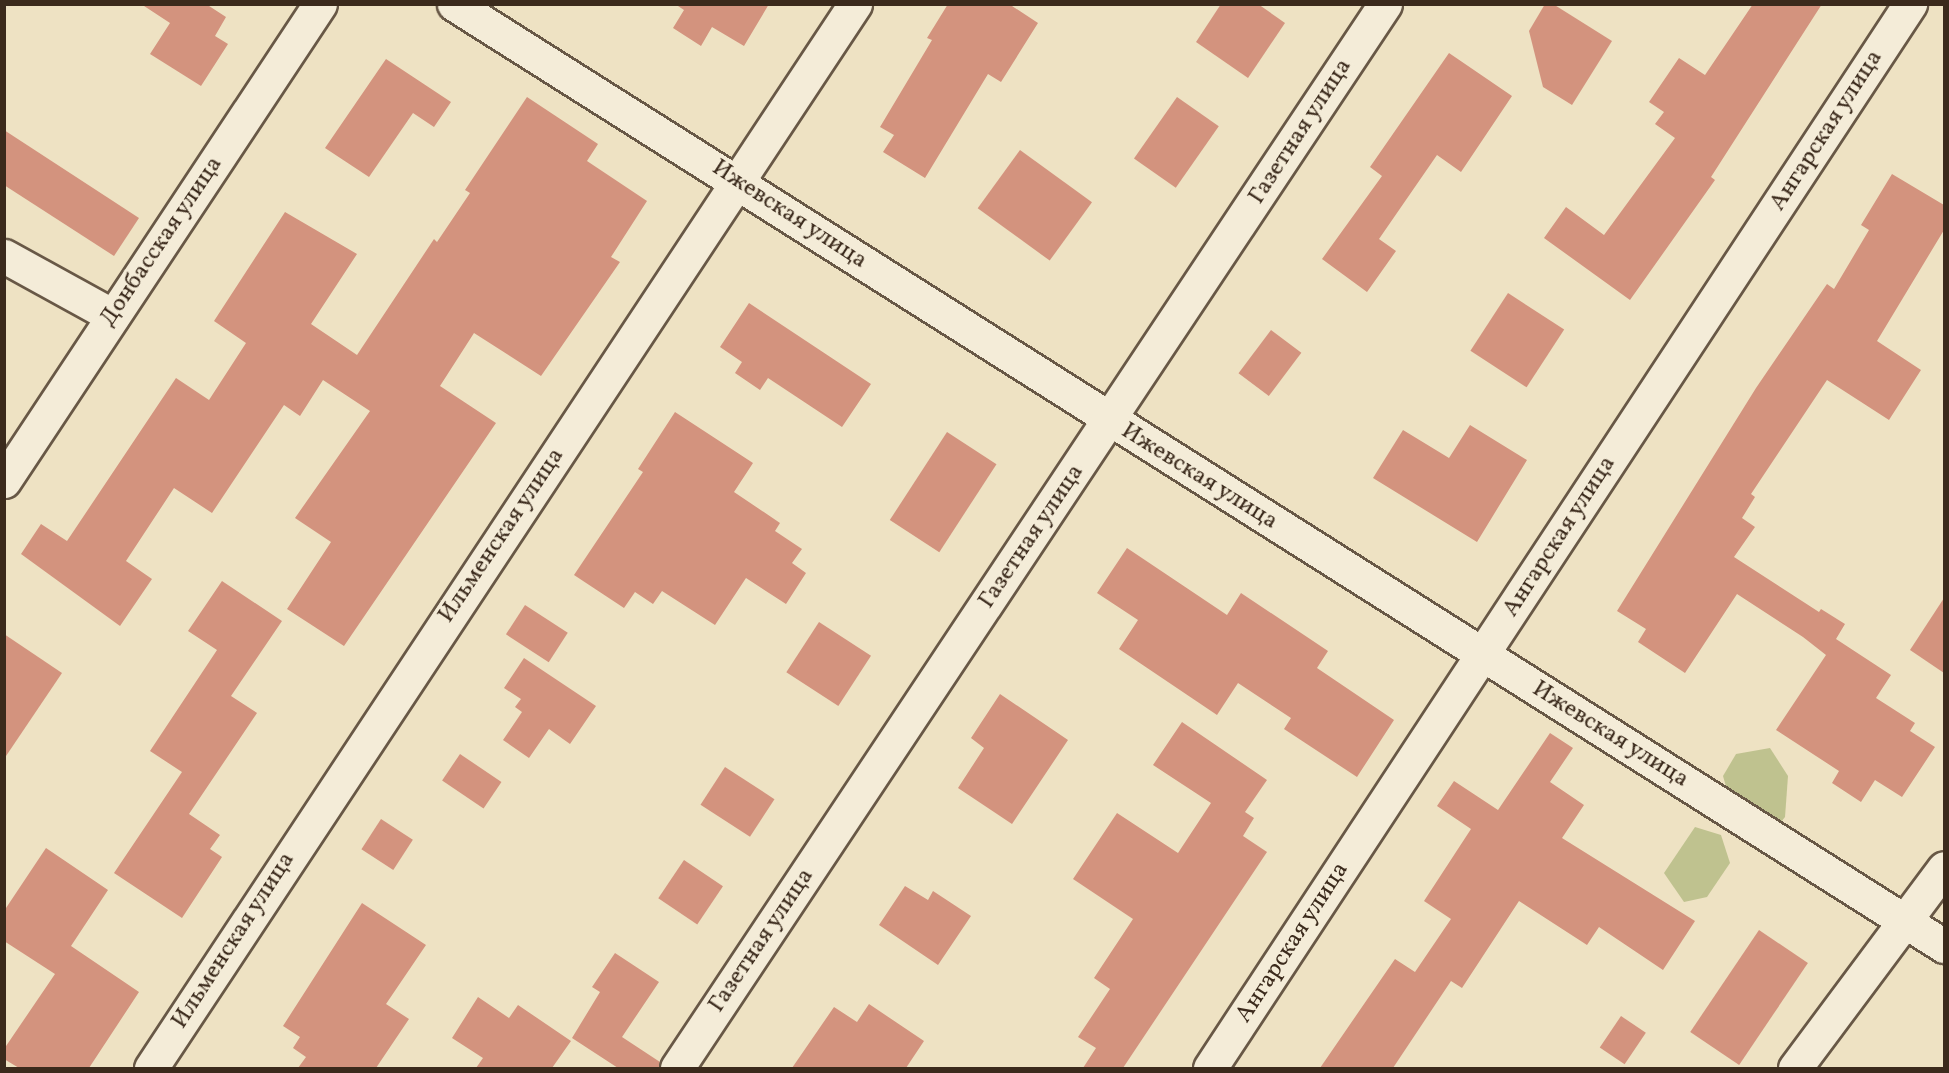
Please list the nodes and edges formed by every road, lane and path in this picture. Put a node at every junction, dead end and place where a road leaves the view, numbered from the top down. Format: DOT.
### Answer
graph roads {
  1 [pos="320,4"];
  2 [pos="454,4"];
  3 [pos="855,4"];
  4 [pos="1385,4"];
  5 [pos="1910,4"];
  6 [pos="740,183"];
  7 [pos="4,256"];
  8 [pos="113,316"];
  9 [pos="1110,421"];
  10 [pos="4,481"];
  11 [pos="1483,655"];
  12 [pos="1944,868"];
  13 [pos="1905,920"];
  14 [pos="1944,946"];
  15 [pos="151,1068"];
  16 [pos="677,1068"];
  17 [pos="1210,1068"];
  18 [pos="1795,1068"];
  1 -- 8 [label="street, Донбасская улица"];
  2 -- 6 [label="street, Ижевская улица"];
  3 -- 6 [label="street, Ильменская улица"];
  4 -- 9 [label="street, Газетная улица"];
  5 -- 11 [label="street, Ангарская улица"];
  6 -- 9 [label="street, Ижевская улица"];
  6 -- 15 [label="street, Ильменская улица"];
  7 -- 8 [label="street"];
  8 -- 10 [label="street, Донбасская улица"];
  9 -- 11 [label="street, Ижевская улица"];
  9 -- 16 [label="street, Газетная улица"];
  11 -- 13 [label="street, Ижевская улица"];
  11 -- 17 [label="street, Ангарская улица"];
  12 -- 13 [label="street"];
  13 -- 14 [label="street, Ижевская улица"];
  13 -- 18 [label="street"];
}
